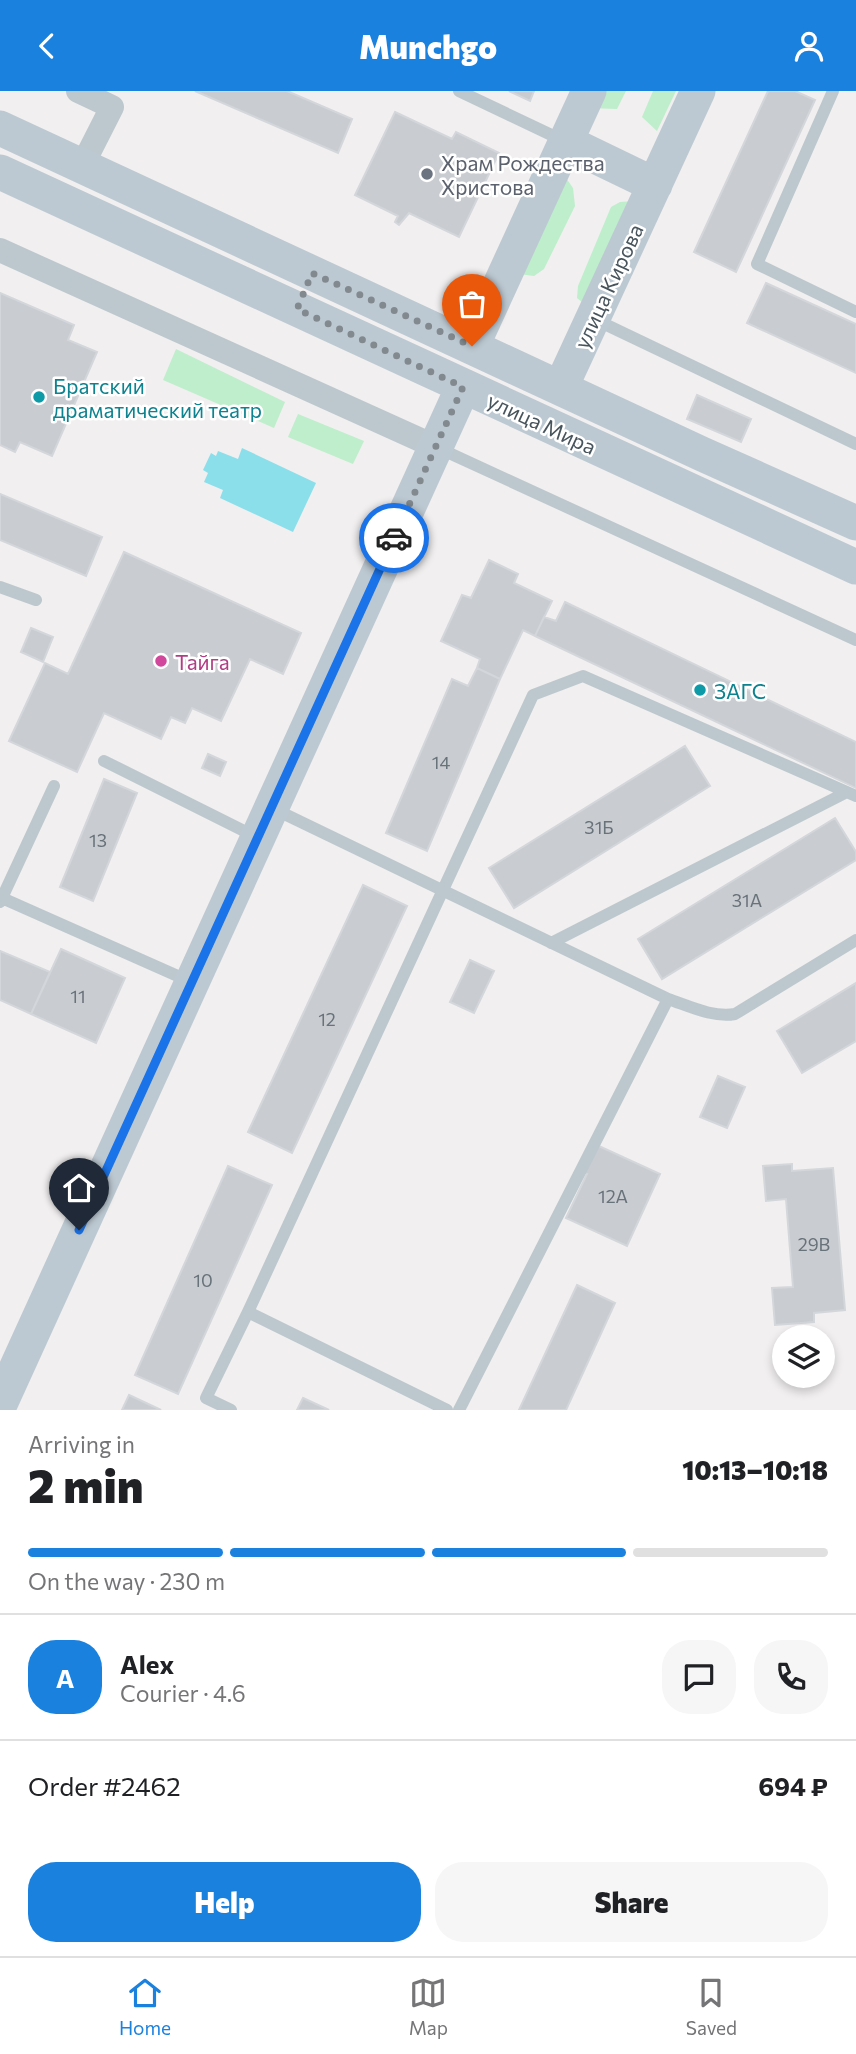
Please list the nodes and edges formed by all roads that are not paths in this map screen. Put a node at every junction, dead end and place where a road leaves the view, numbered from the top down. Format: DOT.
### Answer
graph roads {
  1 [pos="78,91"];
  2 [pos="459,91"];
  3 [pos="589,91"];
  4 [pos="698,91"];
  5 [pos="833,91"];
  6 [pos="0,128"];
  7 [pos="566,142"];
  8 [pos="82,166"];
  9 [pos="0,172"];
  10 [pos="655,185"];
  11 [pos="0,250"];
  12 [pos="312,273"];
  13 [pos="297,309"];
  14 [pos="856,311"];
  15 [pos="593,318"];
  16 [pos="472,346"];
  17 [pos="463,387"];
  18 [pos="561,387"];
  19 [pos="856,444"];
  20 [pos="436,447"];
  21 [pos="856,523"];
  22 [pos="856,567"];
  23 [pos="0,587"];
  24 [pos="36,600"];
  25 [pos="856,640"];
  26 [pos="104,761"];
  27 [pos="54,786"];
  28 [pos="851,794"];
  29 [pos="265,823"];
  30 [pos="442,891"];
  31 [pos="1,900"];
  32 [pos="856,940"];
  33 [pos="551,943"];
  34 [pos="192,982"];
  35 [pos="668,999"];
  36 [pos="248,1312"];
  37 [pos="0,1404"];
  38 [pos="231,1410"];
  39 [pos="447,1410"];
  40 [pos="459,1410"];
  1 -- 8 [label="street"];
  2 -- 7 [label="lane"];
  3 -- 7 [label="main road"];
  4 -- 10 [label="main road, улица Кирова"];
  5 -- 14 [label="lane"];
  6 -- 8 [label="main road, улица Мира"];
  7 -- 10 [label="main road"];
  7 -- 16 [label="main road"];
  8 -- 12 [label="main road, улица Мира"];
  9 -- 13 [label="main road, улица Мира"];
  10 -- 15 [label="main road, улица Кирова"];
  11 -- 20 [label="street"];
  12 -- 13 [label="main road"];
  12 -- 16 [label="main road, улица Мира"];
  13 -- 17 [label="main road, улица Мира"];
  15 -- 18 [label="main road, улица Кирова"];
  15 -- 19 [label="lane"];
  16 -- 18 [label="main road, улица Мира"];
  17 -- 20 [label="main road"];
  17 -- 22 [label="main road, улица Мира"];
  18 -- 21 [label="main road, улица Мира"];
  20 -- 25 [label="lane"];
  20 -- 29 [label="main road"];
  23 -- 24 [label="lane"];
  26 -- 29 [label="lane"];
  27 -- 31 [label="lane"];
  28 -- 30 [label="lane"];
  28 -- 33 [label="lane"];
  29 -- 30 [label="lane"];
  29 -- 34 [label="main road"];
  30 -- 33 [label="lane"];
  30 -- 36 [label="lane"];
  31 -- 34 [label="lane"];
  32 -- 35 [label="lane"];
  33 -- 35 [label="lane"];
  34 -- 37 [label="main road"];
  35 -- 40 [label="lane"];
  36 -- 38 [label="lane"];
  36 -- 39 [label="lane"];
}
